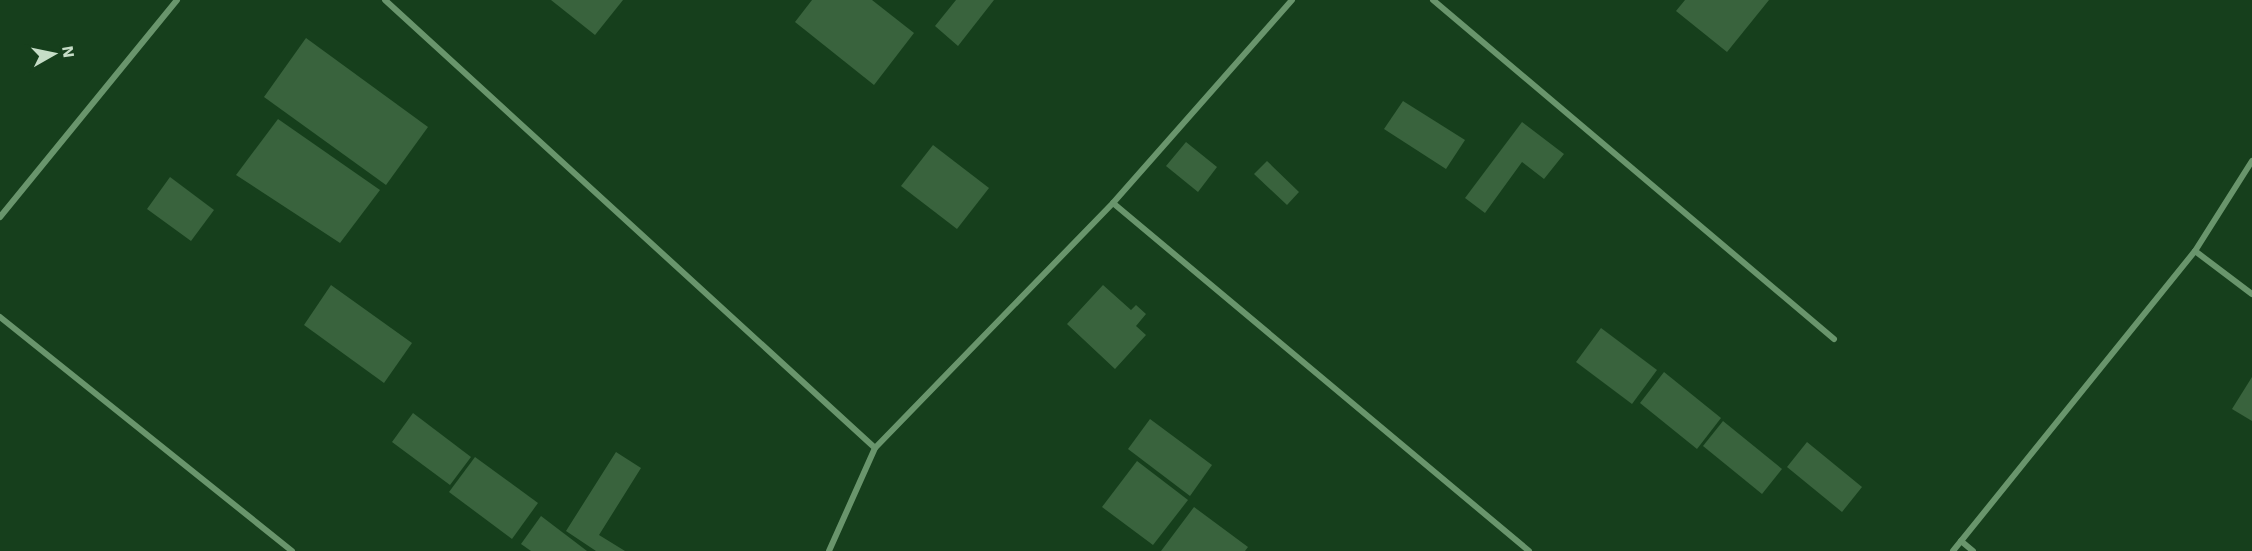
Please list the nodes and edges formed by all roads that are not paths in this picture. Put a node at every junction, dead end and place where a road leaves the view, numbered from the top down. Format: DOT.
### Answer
graph roads {
  1 [pos="177,0"];
  2 [pos="385,0"];
  3 [pos="1292,0"];
  4 [pos="1433,0"];
  5 [pos="2252,161"];
  6 [pos="1113,203"];
  7 [pos="0,217"];
  8 [pos="2195,251"];
  9 [pos="2252,294"];
  10 [pos="0,317"];
  11 [pos="1834,339"];
  12 [pos="875,448"];
  13 [pos="1961,541"];
  14 [pos="292,551"];
  15 [pos="829,551"];
  16 [pos="1529,551"];
  17 [pos="1953,551"];
  18 [pos="1973,551"];
  1 -- 7 [label="street"];
  2 -- 12 [label="street"];
  3 -- 6 [label="street"];
  4 -- 11 [label="street"];
  5 -- 8 [label="street"];
  6 -- 12 [label="street"];
  6 -- 16 [label="street"];
  8 -- 9 [label="street"];
  8 -- 13 [label="street"];
  10 -- 14 [label="street"];
  12 -- 15 [label="street"];
  13 -- 17 [label="street"];
  13 -- 18 [label="street"];
}
